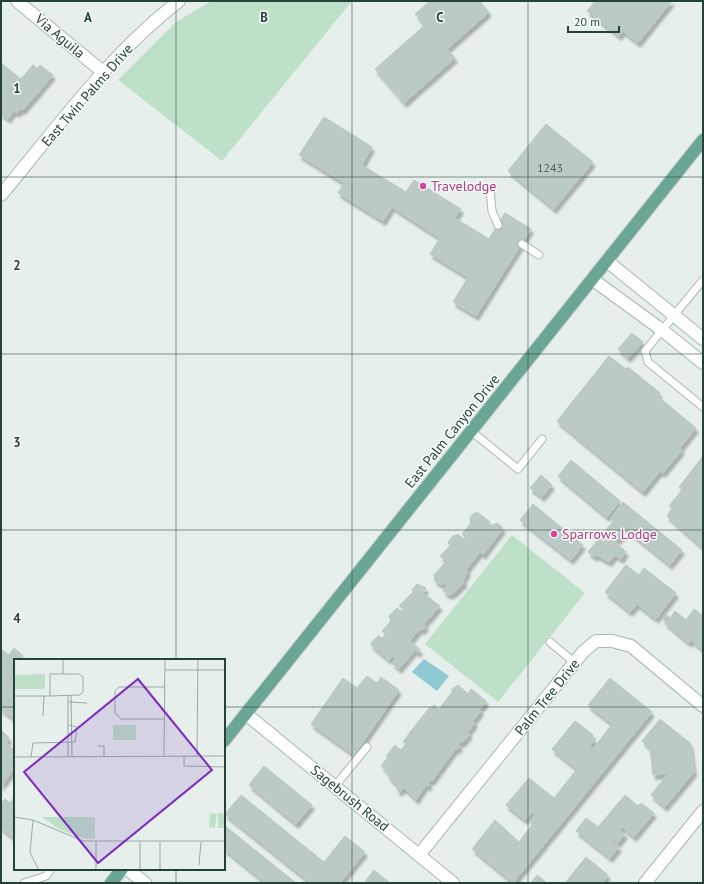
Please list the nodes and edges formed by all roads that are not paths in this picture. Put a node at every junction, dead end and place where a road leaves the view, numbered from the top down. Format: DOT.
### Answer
graph roads {
  1 [pos="17,1"];
  2 [pos="179,1"];
  3 [pos="103,72"];
  4 [pos="703,140"];
  5 [pos="490,189"];
  6 [pos="1,195"];
  7 [pos="498,225"];
  8 [pos="522,244"];
  9 [pos="539,255"];
  10 [pos="607,261"];
  11 [pos="592,279"];
  12 [pos="703,280"];
  13 [pos="674,316"];
  14 [pos="662,330"];
  15 [pos="703,339"];
  16 [pos="703,363"];
  17 [pos="703,408"];
  18 [pos="471,431"];
  19 [pos="542,439"];
  20 [pos="550,642"];
  21 [pos="575,662"];
  22 [pos="703,706"];
  23 [pos="246,714"];
  24 [pos="225,740"];
  25 [pos="367,747"];
  26 [pos="335,786"];
  27 [pos="703,811"];
  28 [pos="419,855"];
  29 [pos="50,870"];
  30 [pos="121,870"];
  31 [pos="129,870"];
  32 [pos="24,883"];
  33 [pos="111,883"];
  34 [pos="144,883"];
  35 [pos="453,883"];
  36 [pos="645,883"];
  1 -- 3 [label="street, Via Aguila"];
  2 -- 3 [label="street, East Twin Palms Drive"];
  3 -- 6 [label="street, East Twin Palms Drive"];
  4 -- 10 [label="main road, East Palm Canyon Drive"];
  5 -- 7 [label="lane"];
  8 -- 9 [label="lane"];
  10 -- 11 [label="main road, East Palm Canyon Drive"];
  10 -- 13 [label="street"];
  11 -- 14 [label="street"];
  11 -- 18 [label="main road, East Palm Canyon Drive"];
  12 -- 13 [label="lane"];
  13 -- 14 [label="lane"];
  13 -- 15 [label="street"];
  14 -- 16 [label="street"];
  14 -- 17 [label="lane"];
  18 -- 19 [label="lane"];
  18 -- 23 [label="main road, East Palm Canyon Drive"];
  20 -- 21 [label="lane"];
  21 -- 22 [label="street, Palm Tree Drive"];
  21 -- 28 [label="street, Palm Tree Drive"];
  23 -- 24 [label="main road, East Palm Canyon Drive"];
  23 -- 26 [label="street, Sagebrush Road"];
  25 -- 26 [label="lane"];
  26 -- 28 [label="street, Sagebrush Road"];
  27 -- 36 [label="street"];
  28 -- 35 [label="street, Sagebrush Road"];
  29 -- 32 [label="lane"];
  30 -- 33 [label="main road"];
  31 -- 34 [label="street"];
}
